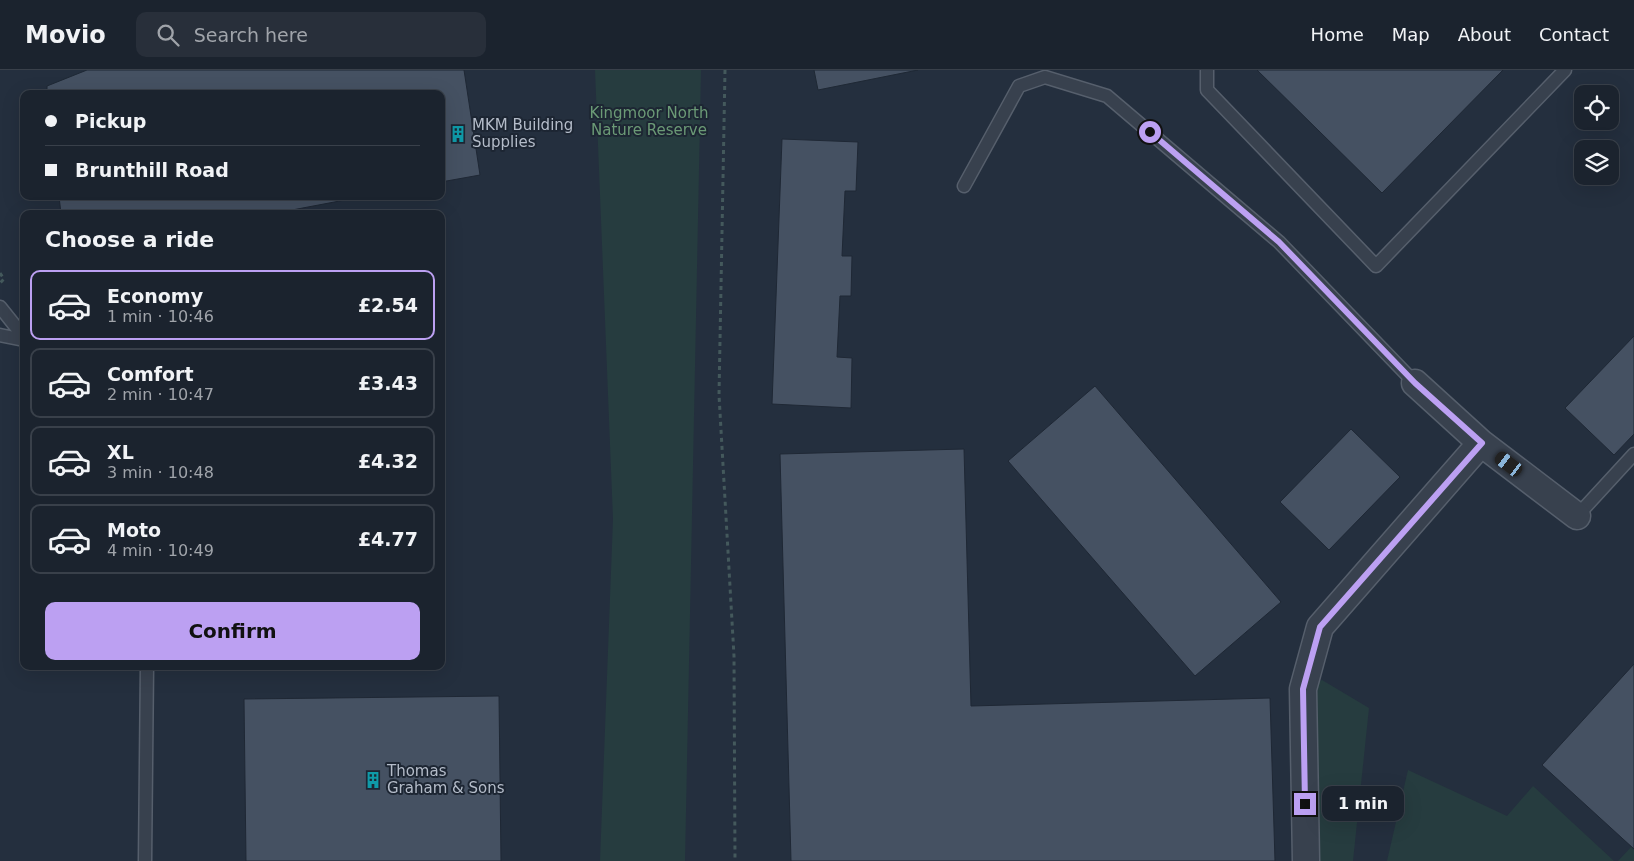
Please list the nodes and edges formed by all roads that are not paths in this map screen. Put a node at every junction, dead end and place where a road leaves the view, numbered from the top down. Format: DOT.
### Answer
graph roads {
  1 [pos="1207,70"];
  2 [pos="1565,70"];
  3 [pos="964,186"];
  4 [pos="0,307"];
  5 [pos="20,334"];
  6 [pos="0,335"];
  7 [pos="20,338"];
  8 [pos="1415,383"];
  9 [pos="1482,443"];
  10 [pos="1634,454"];
  11 [pos="1577,516"];
  12 [pos="148,670"];
  13 [pos="145,861"];
  14 [pos="1306,861"];
  1 -- 2 [label="lane"];
  3 -- 8 [label="lane"];
  4 -- 5 [label="lane"];
  6 -- 7 [label="lane"];
  8 -- 9 [label="street"];
  9 -- 11 [label="street"];
  9 -- 14 [label="street"];
  10 -- 11 [label="lane"];
  12 -- 13 [label="lane"];
}
